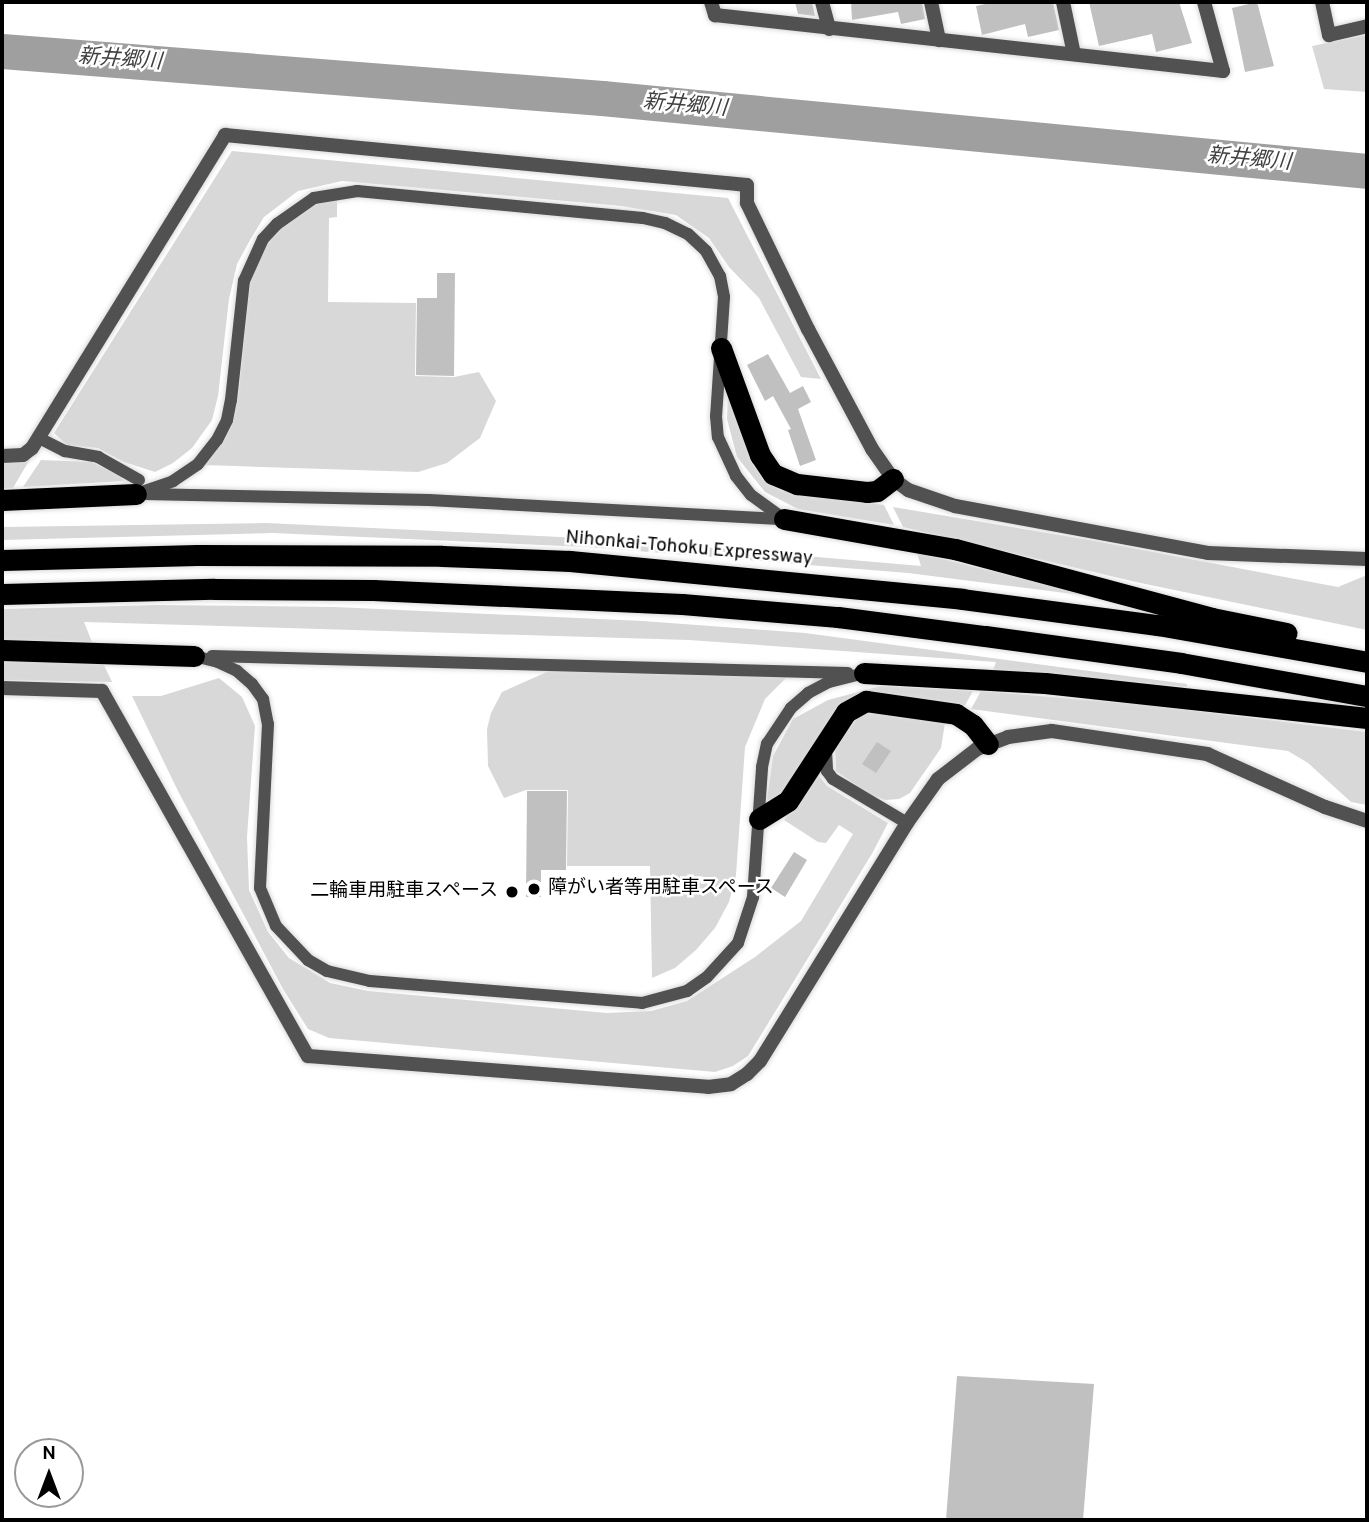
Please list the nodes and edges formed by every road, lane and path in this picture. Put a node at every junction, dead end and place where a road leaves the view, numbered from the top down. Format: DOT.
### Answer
graph roads {
  1 [pos="711,2"];
  2 [pos="822,2"];
  3 [pos="931,2"];
  4 [pos="1063,2"];
  5 [pos="1204,2"];
  6 [pos="1322,2"];
  7 [pos="1367,26"];
  8 [pos="829,29"];
  9 [pos="939,40"];
  10 [pos="1074,54"];
  11 [pos="721,348"];
  12 [pos="39,438"];
  13 [pos="2,457"];
  14 [pos="893,479"];
  15 [pos="138,487"];
  16 [pos="2,500"];
  17 [pos="784,519"];
  18 [pos="1367,559"];
  19 [pos="2,560"];
  20 [pos="2,594"];
  21 [pos="2,650"];
  22 [pos="1367,650"];
  23 [pos="194,656"];
  24 [pos="1367,662"];
  25 [pos="864,673"];
  26 [pos="2,688"];
  27 [pos="1367,696"];
  28 [pos="1367,718"];
  29 [pos="830,736"];
  30 [pos="988,744"];
  31 [pos="759,819"];
  32 [pos="1367,821"];
  33 [pos="906,823"];
  1 -- 8 [label="street"];
  2 -- 8 [label="street"];
  3 -- 9 [label="street"];
  4 -- 10 [label="street"];
  5 -- 10 [label="street"];
  6 -- 7 [label="street"];
  8 -- 9 [label="street"];
  9 -- 10 [label="street"];
  11 -- 14 [label="highway"];
  11 -- 15 [label="lane"];
  11 -- 17 [label="lane"];
  12 -- 13 [label="street"];
  12 -- 14 [label="street"];
  12 -- 15 [label="lane"];
  14 -- 18 [label="street"];
  15 -- 16 [label="highway"];
  15 -- 17 [label="lane"];
  17 -- 22 [label="highway"];
  19 -- 24 [label="highway, Nihonkai-Tohoku Expressway"];
  20 -- 27 [label="highway"];
  21 -- 23 [label="highway"];
  23 -- 25 [label="lane"];
  23 -- 31 [label="lane"];
  25 -- 28 [label="highway"];
  25 -- 31 [label="lane"];
  26 -- 33 [label="street"];
  29 -- 30 [label="highway"];
  29 -- 31 [label="highway"];
  29 -- 33 [label="lane"];
  30 -- 32 [label="street"];
  30 -- 33 [label="street"];
}
